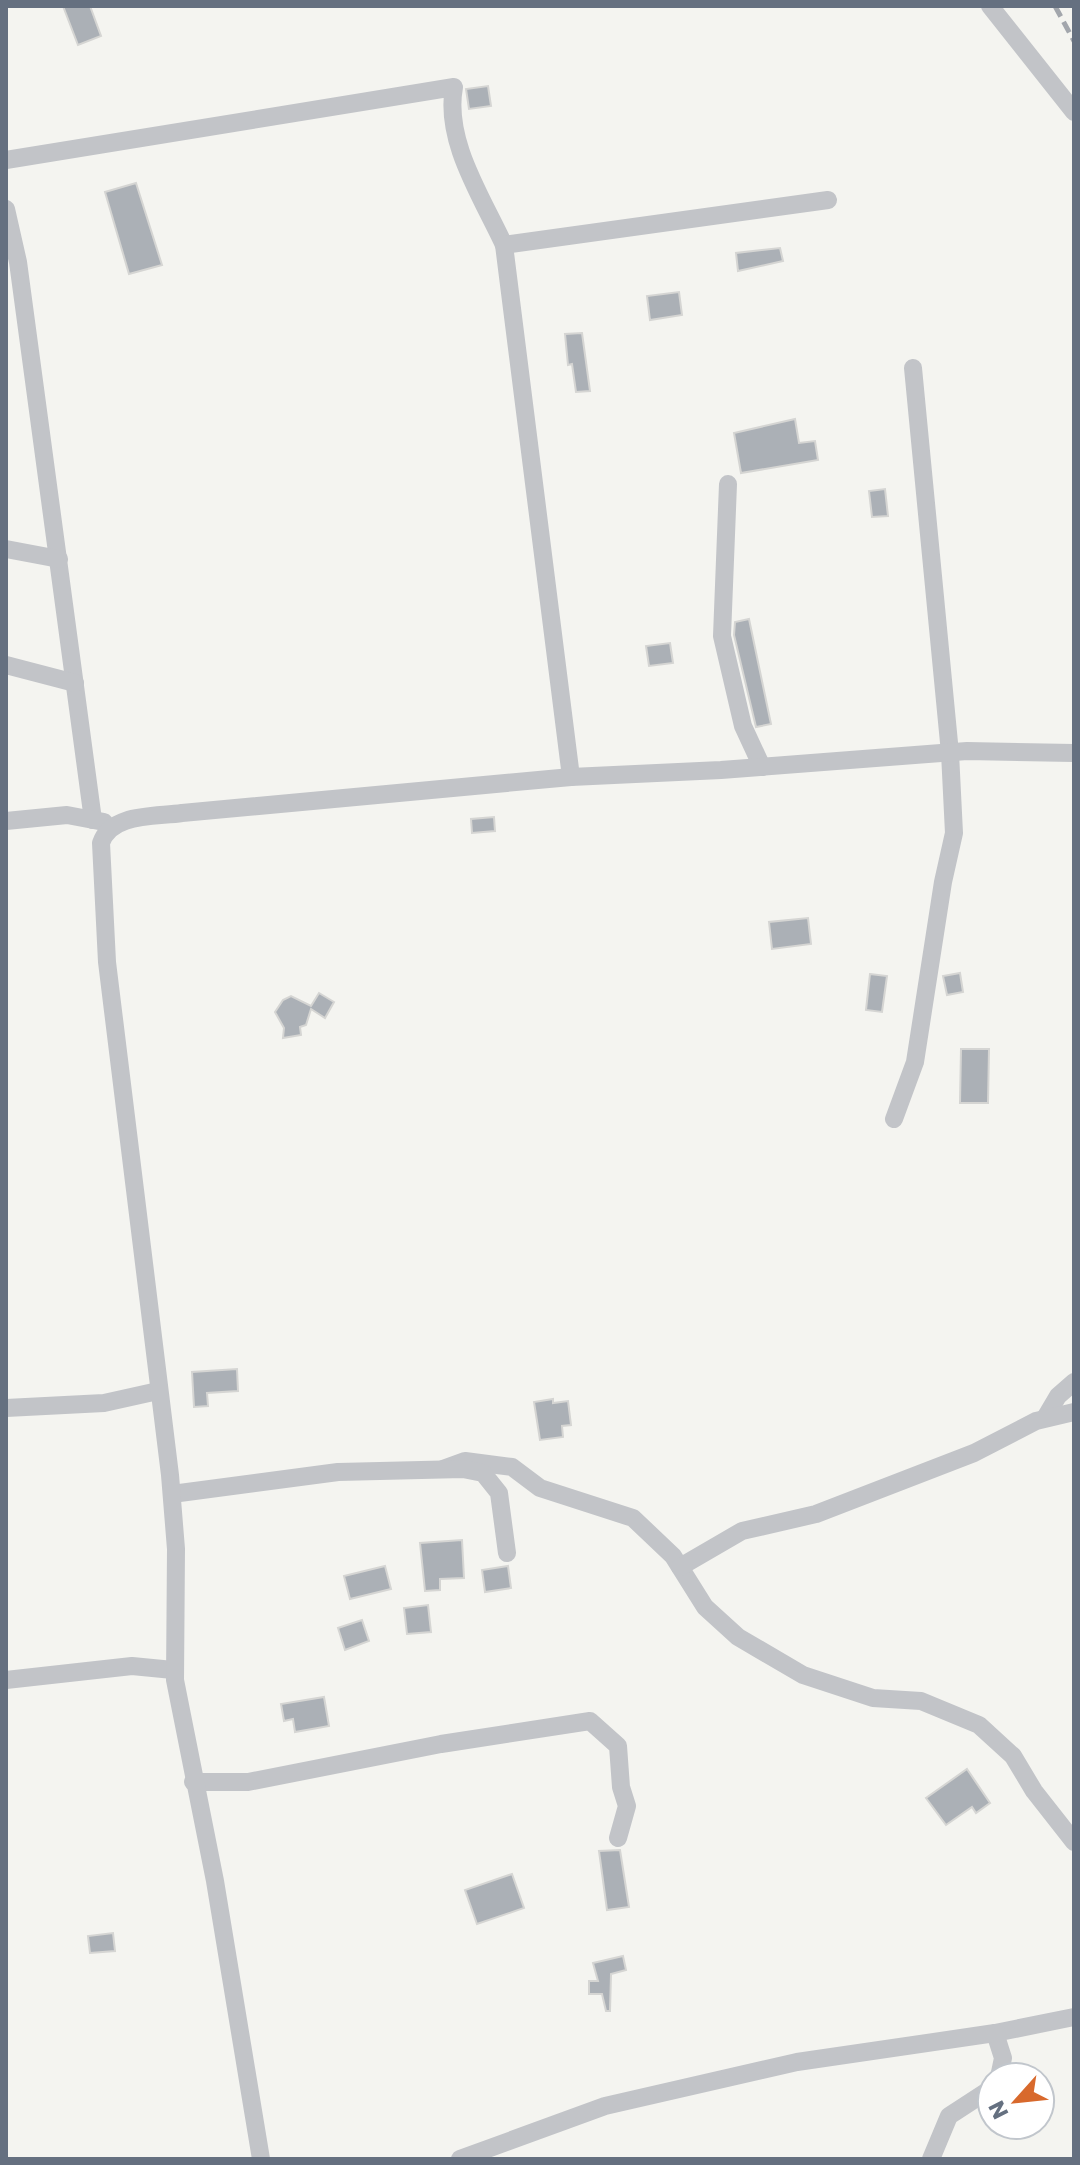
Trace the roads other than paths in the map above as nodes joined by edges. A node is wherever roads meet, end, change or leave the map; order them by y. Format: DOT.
graph roads {
  1 [pos="990,6"];
  2 [pos="1074,112"];
  3 [pos="6,160"];
  4 [pos="828,200"];
  5 [pos="6,209"];
  6 [pos="504,245"];
  7 [pos="913,368"];
  8 [pos="728,484"];
  9 [pos="6,549"];
  10 [pos="59,559"];
  11 [pos="6,665"];
  12 [pos="75,683"];
  13 [pos="950,753"];
  14 [pos="1074,753"];
  15 [pos="762,767"];
  16 [pos="571,777"];
  17 [pos="93,820"];
  18 [pos="6,821"];
  19 [pos="115,824"];
  20 [pos="894,1119"];
  21 [pos="1074,1382"];
  22 [pos="158,1391"];
  23 [pos="6,1408"];
  24 [pos="1074,1412"];
  25 [pos="1045,1418"];
  26 [pos="443,1469"];
  27 [pos="172,1494"];
  28 [pos="507,1553"];
  29 [pos="680,1567"];
  30 [pos="173,1670"];
  31 [pos="6,1680"];
  32 [pos="193,1782"];
  33 [pos="618,1838"];
  34 [pos="1074,1842"];
  35 [pos="1074,2017"];
  36 [pos="995,2033"];
  37 [pos="1002,2061"];
  38 [pos="976,2098"];
  39 [pos="261,2159"];
  40 [pos="460,2159"];
  41 [pos="931,2159"];
  1 -- 2 [label="street"];
  3 -- 6 [label="street"];
  4 -- 6 [label="street"];
  5 -- 10 [label="street"];
  6 -- 16 [label="street"];
  7 -- 13 [label="street"];
  8 -- 15 [label="street"];
  9 -- 10 [label="street"];
  10 -- 12 [label="street"];
  11 -- 12 [label="street"];
  12 -- 17 [label="street"];
  13 -- 14 [label="street"];
  13 -- 15 [label="street"];
  13 -- 20 [label="street"];
  15 -- 16 [label="street"];
  16 -- 19 [label="street"];
  17 -- 18 [label="street"];
  17 -- 19 [label="street"];
  19 -- 22 [label="street"];
  21 -- 25 [label="street"];
  22 -- 23 [label="street"];
  22 -- 27 [label="street"];
  24 -- 25 [label="street"];
  25 -- 29 [label="street"];
  26 -- 27 [label="street"];
  26 -- 28 [label="street"];
  26 -- 29 [label="street"];
  27 -- 30 [label="street"];
  29 -- 34 [label="street"];
  30 -- 31 [label="street"];
  30 -- 32 [label="street"];
  32 -- 33 [label="street"];
  32 -- 39 [label="street"];
  35 -- 36 [label="street"];
  36 -- 37 [label="street"];
  36 -- 40 [label="street"];
  38 -- 41 [label="street"];
}
